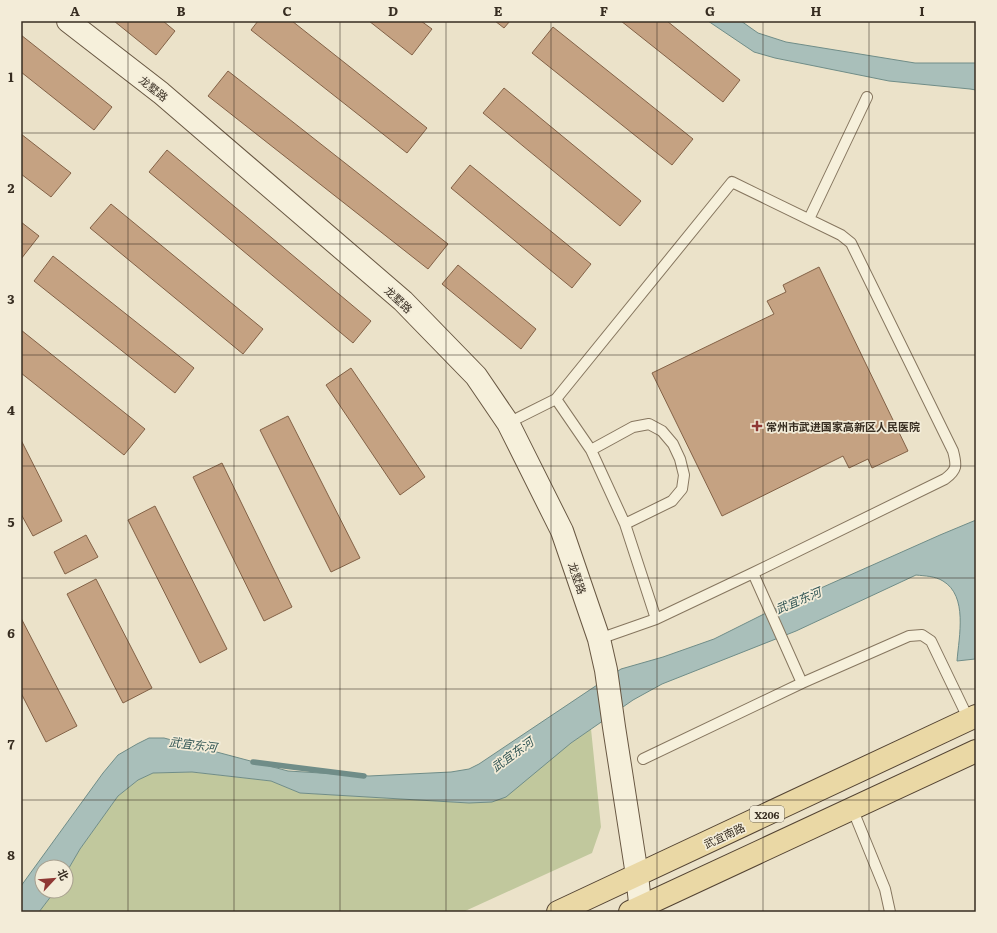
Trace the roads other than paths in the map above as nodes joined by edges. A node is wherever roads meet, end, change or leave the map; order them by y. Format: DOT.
graph roads {
  1 [pos="68,21"];
  2 [pos="867,97"];
  3 [pos="809,219"];
  4 [pos="556,398"];
  5 [pos="508,423"];
  6 [pos="591,450"];
  7 [pos="625,524"];
  8 [pos="753,573"];
  9 [pos="656,619"];
  10 [pos="599,639"];
  11 [pos="802,683"];
  12 [pos="972,718"];
  13 [pos="976,751"];
  14 [pos="644,759"];
  15 [pos="852,808"];
  16 [pos="637,875"];
  17 [pos="637,910"];
  18 [pos="558,912"];
  19 [pos="890,912"];
  1 -- 5 [label="street, 龙墅路"];
  2 -- 3 [label="lane"];
  3 -- 4 [label="lane"];
  3 -- 8 [label="lane"];
  4 -- 5 [label="lane"];
  4 -- 6 [label="lane"];
  5 -- 10 [label="street, 龙墅路"];
  6 -- 7 [label="lane"];
  6 -- 7 [label="lane"];
  7 -- 9 [label="lane"];
  8 -- 9 [label="lane"];
  8 -- 11 [label="lane"];
  9 -- 10 [label="lane"];
  10 -- 16 [label="street, 龙墅路"];
  11 -- 12 [label="lane"];
  11 -- 14 [label="lane"];
  12 -- 16 [label="main road, 武宜南路 / X206"];
  13 -- 15 [label="main road, X206"];
  15 -- 17 [label="main road, X206"];
  15 -- 19 [label="lane"];
  16 -- 17 [label="street"];
  16 -- 18 [label="main road, 武宜南路 / X206"];
}
